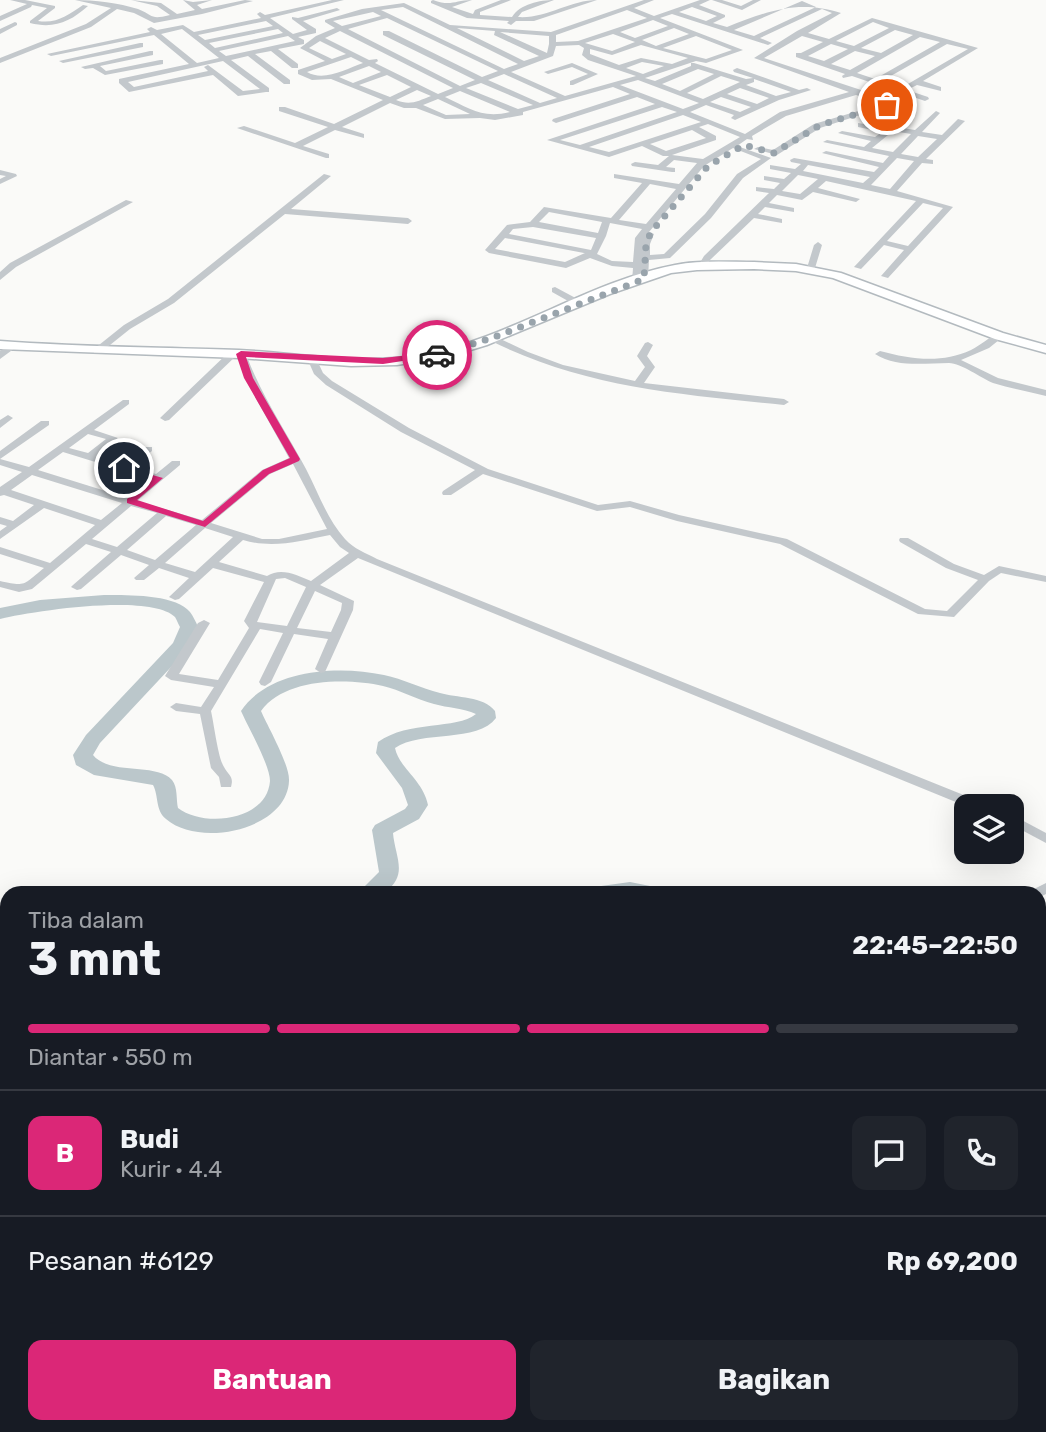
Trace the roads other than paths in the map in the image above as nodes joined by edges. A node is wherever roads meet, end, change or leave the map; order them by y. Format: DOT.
graph roads {
  1 [pos="13,0"];
  2 [pos="78,0"];
  3 [pos="134,0"];
  4 [pos="209,0"];
  5 [pos="248,0"];
  6 [pos="341,0"];
  7 [pos="469,0"];
  8 [pos="508,0"];
  9 [pos="551,0"];
  10 [pos="557,0"];
  11 [pos="594,0"];
  12 [pos="651,0"];
  13 [pos="707,0"];
  14 [pos="715,0"];
  15 [pos="758,0"];
  16 [pos="799,0"];
  17 [pos="805,0"];
  18 [pos="89,2"];
  19 [pos="188,2"];
  20 [pos="433,2"];
  21 [pos="382,3"];
  22 [pos="692,5"];
  23 [pos="575,6"];
  24 [pos="824,6"];
  25 [pos="446,7"];
  26 [pos="627,8"];
  27 [pos="114,9"];
  28 [pos="373,9"];
  29 [pos="202,12"];
  30 [pos="286,12"];
  31 [pos="672,12"];
  32 [pos="72,15"];
  33 [pos="388,16"];
  34 [pos="1,17"];
  35 [pos="177,17"];
  36 [pos="264,17"];
  37 [pos="476,17"];
  38 [pos="88,18"];
  39 [pos="513,19"];
  40 [pos="654,19"];
  41 [pos="297,20"];
  42 [pos="13,23"];
  43 [pos="706,23"];
  44 [pos="58,24"];
  45 [pos="406,25"];
  46 [pos="445,25"];
  47 [pos="674,26"];
  48 [pos="278,27"];
  49 [pos="473,27"];
  50 [pos="895,27"];
  51 [pos="340,28"];
  52 [pos="76,29"];
  53 [pos="487,29"];
  54 [pos="506,30"];
  55 [pos="727,30"];
  56 [pos="0,32"];
  57 [pos="155,32"];
  58 [pos="383,32"];
  59 [pos="614,32"];
  60 [pos="460,33"];
  61 [pos="800,33"];
  62 [pos="194,34"];
  63 [pos="552,34"];
  64 [pos="695,34"];
  65 [pos="291,35"];
  66 [pos="363,36"];
  67 [pos="919,36"];
  68 [pos="131,37"];
  69 [pos="319,38"];
  70 [pos="753,39"];
  71 [pos="435,40"];
  72 [pos="205,42"];
  73 [pos="637,42"];
  74 [pos="717,42"];
  75 [pos="830,42"];
  76 [pos="945,42"];
  77 [pos="579,43"];
  78 [pos="553,44"];
  79 [pos="768,44"];
  80 [pos="140,45"];
  81 [pos="414,47"];
  82 [pos="705,47"];
  83 [pos="272,48"];
  84 [pos="587,48"];
  85 [pos="656,48"];
  86 [pos="855,49"];
  87 [pos="215,50"];
  88 [pos="618,52"];
  89 [pos="150,53"];
  90 [pos="249,53"];
  91 [pos="51,54"];
  92 [pos="353,54"];
  93 [pos="393,55"];
  94 [pos="545,56"];
  95 [pos="688,56"];
  96 [pos="881,56"];
  97 [pos="226,58"];
  98 [pos="760,59"];
  99 [pos="641,60"];
  100 [pos="0,61"];
  101 [pos="63,61"];
  102 [pos="330,61"];
  103 [pos="160,62"];
  104 [pos="369,63"];
  105 [pos="199,64"];
  106 [pos="525,64"];
  107 [pos="825,64"];
  108 [pos="94,65"];
  109 [pos="699,66"];
  110 [pos="85,67"];
  111 [pos="667,67"];
  112 [pos="619,68"];
  113 [pos="170,70"];
  114 [pos="737,70"];
  115 [pos="272,71"];
  116 [pos="506,71"];
  117 [pos="214,72"];
  118 [pos="388,72"];
  119 [pos="548,72"];
  120 [pos="851,73"];
  121 [pos="724,74"];
  122 [pos="332,77"];
  123 [pos="641,77"];
  124 [pos="758,77"];
  125 [pos="404,80"];
  126 [pos="481,80"];
  127 [pos="287,82"];
  128 [pos="875,82"];
  129 [pos="917,82"];
  130 [pos="573,83"];
  131 [pos="743,83"];
  132 [pos="395,84"];
  133 [pos="655,84"];
  134 [pos="830,84"];
  135 [pos="353,85"];
  136 [pos="613,85"];
  137 [pos="417,87"];
  138 [pos="386,88"];
  139 [pos="459,88"];
  140 [pos="938,89"];
  141 [pos="590,90"];
  142 [pos="803,91"];
  143 [pos="901,91"];
  144 [pos="375,93"];
  145 [pos="681,93"];
  146 [pos="720,94"];
  147 [pos="859,94"];
  148 [pos="635,95"];
  149 [pos="439,96"];
  150 [pos="776,98"];
  151 [pos="391,99"];
  152 [pos="565,99"];
  153 [pos="925,99"];
  154 [pos="704,102"];
  155 [pos="416,105"];
  156 [pos="660,105"];
  157 [pos="541,106"];
  158 [pos="755,106"];
  159 [pos="282,109"];
  160 [pos="907,112"];
  161 [pos="520,113"];
  162 [pos="681,113"];
  163 [pos="936,113"];
  164 [pos="740,115"];
  165 [pos="481,116"];
  166 [pos="672,117"];
  167 [pos="556,121"];
  168 [pos="961,121"];
  169 [pos="707,122"];
  170 [pos="861,125"];
  171 [pos="335,127"];
  172 [pos="693,127"];
  173 [pos="719,127"];
  174 [pos="241,128"];
  175 [pos="890,129"];
  176 [pos="917,132"];
  177 [pos="842,133"];
  178 [pos="361,136"];
  179 [pos="944,138"];
  180 [pos="877,140"];
  181 [pos="744,142"];
  182 [pos="827,142"];
  183 [pos="643,144"];
  184 [pos="296,146"];
  185 [pos="579,148"];
  186 [pos="866,149"];
  187 [pos="826,153"];
  188 [pos="892,155"];
  189 [pos="326,156"];
  190 [pos="794,160"];
  191 [pos="920,160"];
  192 [pos="704,162"];
  193 [pos="807,162"];
  194 [pos="930,162"];
  195 [pos="635,164"];
  196 [pos="883,165"];
  197 [pos="773,167"];
  198 [pos="660,168"];
  199 [pos="672,170"];
  200 [pos="0,172"];
  201 [pos="796,172"];
  202 [pos="874,175"];
  203 [pos="327,176"];
  204 [pos="617,176"];
  205 [pos="767,178"];
  206 [pos="824,178"];
  207 [pos="648,181"];
  208 [pos="0,182"];
  209 [pos="786,182"];
  210 [pos="680,187"];
  211 [pos="864,187"];
  212 [pos="812,189"];
  213 [pos="759,190"];
  214 [pos="892,192"];
  215 [pos="775,193"];
  216 [pos="856,199"];
  217 [pos="920,200"];
  218 [pos="130,202"];
  219 [pos="763,204"];
  220 [pos="284,211"];
  221 [pos="791,211"];
  222 [pos="752,215"];
  223 [pos="408,220"];
  224 [pos="610,221"];
  225 [pos="779,221"];
  226 [pos="533,224"];
  227 [pos="646,227"];
  228 [pos="503,235"];
  229 [pos="602,236"];
  230 [pos="882,242"];
  231 [pos="818,244"];
  232 [pos="910,249"];
  233 [pos="590,254"];
  234 [pos="704,262"];
  235 [pos="812,263"];
  236 [pos="858,267"];
  237 [pos="641,270"];
  238 [pos="885,276"];
  239 [pos="0,277"];
  240 [pos="555,290"];
  241 [pos="575,301"];
  242 [pos="999,336"];
  243 [pos="492,338"];
  244 [pos="6,345"];
  245 [pos="648,345"];
  246 [pos="102,346"];
  247 [pos="1046,349"];
  248 [pos="237,354"];
  249 [pos="880,354"];
  250 [pos="0,356"];
  251 [pos="313,358"];
  252 [pos="954,360"];
  253 [pos="639,383"];
  254 [pos="1046,393"];
  255 [pos="126,402"];
  256 [pos="784,402"];
  257 [pos="165,418"];
  258 [pos="46,422"];
  259 [pos="85,430"];
  260 [pos="60,448"];
  261 [pos="148,449"];
  262 [pos="90,457"];
  263 [pos="0,459"];
  264 [pos="295,459"];
  265 [pos="176,463"];
  266 [pos="124,468"];
  267 [pos="30,470"];
  268 [pos="482,470"];
  269 [pos="158,478"];
  270 [pos="1,492"];
  271 [pos="447,493"];
  272 [pos="130,501"];
  273 [pos="42,504"];
  274 [pos="165,512"];
  275 [pos="0,520"];
  276 [pos="103,524"];
  277 [pos="205,524"];
  278 [pos="15,525"];
  279 [pos="333,531"];
  280 [pos="0,536"];
  281 [pos="241,536"];
  282 [pos="84,540"];
  283 [pos="904,540"];
  284 [pos="0,550"];
  285 [pos="119,551"];
  286 [pos="357,553"];
  287 [pos="158,564"];
  288 [pos="212,564"];
  289 [pos="51,567"];
  290 [pos="198,577"];
  291 [pos="140,578"];
  292 [pos="985,579"];
  293 [pos="1046,579"];
  294 [pos="270,580"];
  295 [pos="0,584"];
  296 [pos="312,586"];
  297 [pos="77,587"];
  298 [pos="175,597"];
  299 [pos="204,623"];
  300 [pos="256,626"];
  301 [pos="288,630"];
  302 [pos="334,636"];
  303 [pos="321,669"];
  304 [pos="265,682"];
  305 [pos="221,684"];
  306 [pos="176,707"];
  307 [pos="205,711"];
  308 [pos="226,784"];
  309 [pos="954,796"];
  310 [pos="1024,826"];
  311 [pos="1046,839"];
  1 -- 44 [label="street"];
  2 -- 18 [label="street"];
  3 -- 35 [label="street"];
  4 -- 19 [label="street"];
  5 -- 29 [label="street"];
  6 -- 30 [label="street"];
  7 -- 25 [label="street"];
  8 -- 37 [label="street"];
  9 -- 39 [label="street"];
  10 -- 23 [label="street"];
  11 -- 23 [label="street"];
  12 -- 26 [label="street"];
  13 -- 22 [label="street"];
  14 -- 15 [label="street"];
  16 -- 55 [label="street"];
  17 -- 24 [label="street"];
  18 -- 27 [label="street"];
  18 -- 32 [label="street"];
  18 -- 35 [label="street"];
  19 -- 29 [label="street"];
  20 -- 25 [label="street"];
  21 -- 41 [label="street"];
  22 -- 31 [label="street"];
  22 -- 43 [label="street"];
  23 -- 39 [label="street"];
  24 -- 61 [label="street"];
  24 -- 70 [label="street"];
  25 -- 37 [label="street"];
  26 -- 40 [label="street"];
  26 -- 63 [label="street"];
  27 -- 52 [label="street"];
  27 -- 57 [label="street"];
  28 -- 33 [label="street"];
  28 -- 46 [label="street"];
  28 -- 51 [label="street"];
  29 -- 35 [label="street"];
  30 -- 36 [label="street"];
  30 -- 41 [label="street"];
  31 -- 40 [label="street"];
  31 -- 43 [label="street"];
  32 -- 38 [label="street"];
  32 -- 44 [label="street"];
  33 -- 45 [label="street"];
  33 -- 51 [label="street"];
  34 -- 42 [label="street"];
  36 -- 48 [label="street"];
  36 -- 62 [label="street"];
  37 -- 39 [label="street"];
  39 -- 54 [label="street"];
  40 -- 47 [label="street"];
  40 -- 59 [label="street"];
  41 -- 65 [label="street"];
  42 -- 56 [label="street"];
  43 -- 55 [label="street"];
  44 -- 52 [label="street"];
  45 -- 58 [label="street"];
  45 -- 71 [label="street"];
  46 -- 49 [label="street"];
  46 -- 60 [label="street"];
  47 -- 64 [label="street"];
  47 -- 73 [label="street"];
  48 -- 65 [label="street"];
  48 -- 72 [label="street"];
  49 -- 53 [label="street"];
  49 -- 60 [label="street"];
  50 -- 67 [label="street"];
  50 -- 75 [label="street"];
  50 -- 86 [label="street"];
  51 -- 66 [label="street"];
  51 -- 69 [label="street"];
  52 -- 100 [label="street"];
  53 -- 54 [label="street"];
  53 -- 94 [label="street"];
  54 -- 63 [label="street"];
  55 -- 70 [label="street"];
  57 -- 62 [label="street"];
  57 -- 68 [label="street"];
  57 -- 105 [label="street"];
  58 -- 66 [label="street"];
  58 -- 81 [label="street"];
  59 -- 73 [label="street"];
  59 -- 77 [label="street"];
  60 -- 71 [label="street"];
  60 -- 106 [label="street"];
  61 -- 75 [label="street"];
  61 -- 98 [label="street"];
  62 -- 72 [label="street"];
  63 -- 78 [label="street"];
  64 -- 74 [label="street"];
  64 -- 85 [label="street"];
  65 -- 83 [label="street"];
  65 -- 87 [label="street"];
  66 -- 93 [label="street"];
  67 -- 76 [label="street"];
  67 -- 96 [label="street"];
  68 -- 80 [label="street"];
  68 -- 91 [label="street"];
  69 -- 92 [label="street"];
  69 -- 102 [label="street"];
  70 -- 79 [label="street"];
  71 -- 81 [label="street"];
  71 -- 116 [label="street"];
  72 -- 87 [label="street"];
  73 -- 85 [label="street"];
  73 -- 88 [label="street"];
  74 -- 82 [label="street"];
  74 -- 95 [label="street"];
  75 -- 86 [label="street"];
  75 -- 107 [label="street"];
  76 -- 128 [label="street"];
  76 -- 129 [label="street"];
  77 -- 78 [label="street"];
  77 -- 84 [label="street"];
  78 -- 94 [label="street"];
  80 -- 89 [label="street"];
  80 -- 101 [label="street"];
  81 -- 93 [label="street"];
  81 -- 126 [label="street"];
  83 -- 90 [label="street"];
  83 -- 115 [label="street"];
  84 -- 88 [label="street"];
  84 -- 112 [label="street"];
  85 -- 95 [label="street"];
  86 -- 96 [label="street"];
  86 -- 107 [label="street"];
  87 -- 97 [label="street"];
  88 -- 99 [label="street"];
  89 -- 103 [label="street"];
  89 -- 108 [label="street"];
  90 -- 97 [label="street"];
  90 -- 115 [label="street"];
  92 -- 102 [label="street"];
  92 -- 104 [label="street"];
  93 -- 104 [label="street"];
  93 -- 139 [label="street"];
  94 -- 106 [label="street"];
  95 -- 109 [label="street"];
  95 -- 111 [label="street"];
  96 -- 120 [label="street"];
  97 -- 105 [label="street"];
  97 -- 117 [label="street"];
  98 -- 114 [label="street"];
  98 -- 134 [label="street"];
  99 -- 111 [label="street"];
  99 -- 112 [label="street"];
  102 -- 122 [label="street"];
  103 -- 108 [label="street"];
  103 -- 113 [label="street"];
  104 -- 118 [label="street"];
  104 -- 122 [label="street"];
  105 -- 113 [label="street"];
  105 -- 117 [label="street"];
  106 -- 116 [label="street"];
  106 -- 119 [label="street"];
  107 -- 120 [label="street"];
  108 -- 110 [label="street"];
  109 -- 121 [label="street"];
  109 -- 133 [label="street"];
  111 -- 123 [label="street"];
  112 -- 123 [label="street"];
  113 -- 117 [label="street"];
  114 -- 121 [label="street"];
  114 -- 124 [label="street"];
  115 -- 127 [label="street"];
  116 -- 126 [label="street"];
  116 -- 152 [label="street"];
  118 -- 125 [label="street"];
  118 -- 135 [label="street"];
  119 -- 130 [label="street"];
  119 -- 130 [label="street"];
  120 -- 128 [label="street"];
  120 -- 134 [label="street"];
  121 -- 131 [label="street"];
  121 -- 145 [label="street"];
  122 -- 135 [label="street"];
  123 -- 133 [label="street"];
  123 -- 136 [label="street"];
  124 -- 131 [label="street"];
  124 -- 142 [label="street"];
  125 -- 132 [label="street"];
  125 -- 137 [label="street"];
  126 -- 139 [label="street"];
  126 -- 157 [label="street"];
  128 -- 143 [label="street"];
  129 -- 140 [label="street"];
  129 -- 143 [label="street"];
  130 -- 141 [label="street"];
  131 -- 146 [label="street"];
  131 -- 150 [label="street"];
  133 -- 145 [label="street"];
  134 -- 147 [label="street"];
  135 -- 144 [label="street"];
  136 -- 141 [label="street"];
  136 -- 148 [label="street"];
  137 -- 149 [label="street"];
  137 -- 151 [label="street"];
  138 -- 144 [label="street"];
  139 -- 149 [label="street"];
  139 -- 161 [label="street"];
  141 -- 152 [label="street"];
  142 -- 150 [label="street"];
  143 -- 153 [label="street"];
  144 -- 151 [label="street"];
  145 -- 154 [label="street"];
  146 -- 154 [label="street"];
  146 -- 158 [label="street"];
  147 -- 181 [label="street"];
  147 -- 181 [label="street"];
  148 -- 156 [label="street"];
  148 -- 167 [label="street"];
  149 -- 155 [label="street"];
  149 -- 165 [label="street"];
  150 -- 158 [label="street"];
  151 -- 155 [label="street"];
  151 -- 171 [label="street"];
  152 -- 157 [label="street"];
  154 -- 162 [label="street"];
  154 -- 164 [label="street"];
  155 -- 165 [label="street"];
  156 -- 162 [label="street"];
  156 -- 185 [label="street"];
  157 -- 161 [label="street"];
  158 -- 164 [label="street"];
  159 -- 171 [label="street"];
  160 -- 175 [label="street"];
  161 -- 165 [label="street"];
  162 -- 166 [label="street"];
  162 -- 169 [label="street"];
  163 -- 176 [label="street"];
  164 -- 173 [label="street"];
  166 -- 172 [label="street"];
  166 -- 185 [label="street"];
  168 -- 179 [label="street"];
  169 -- 172 [label="street"];
  169 -- 173 [label="street"];
  170 -- 175 [label="street"];
  171 -- 178 [label="street"];
  171 -- 184 [label="street"];
  172 -- 183 [label="street"];
  172 -- 183 [label="street"];
  173 -- 181 [label="street"];
  174 -- 184 [label="street"];
  175 -- 176 [label="street"];
  175 -- 180 [label="street"];
  176 -- 179 [label="street"];
  176 -- 188 [label="street"];
  177 -- 180 [label="street"];
  179 -- 191 [label="street"];
  180 -- 186 [label="street"];
  181 -- 192 [label="street"];
  181 -- 237 [label="street"];
  181 -- 237 [label="street"];
  182 -- 186 [label="street"];
  183 -- 185 [label="street"];
  184 -- 189 [label="street"];
  186 -- 188 [label="street"];
  187 -- 196 [label="street"];
  188 -- 191 [label="street"];
  188 -- 196 [label="street"];
  190 -- 193 [label="street"];
  191 -- 194 [label="street"];
  191 -- 214 [label="street"];
  192 -- 198 [label="street"];
  192 -- 210 [label="street"];
  193 -- 201 [label="street"];
  193 -- 202 [label="street"];
  195 -- 198 [label="street"];
  196 -- 202 [label="street"];
  197 -- 201 [label="street"];
  198 -- 199 [label="street"];
  200 -- 208 [label="street"];
  201 -- 206 [label="street"];
  201 -- 209 [label="street"];
  202 -- 211 [label="street"];
  203 -- 220 [label="street"];
  204 -- 207 [label="street"];
  205 -- 209 [label="street"];
  206 -- 211 [label="street"];
  206 -- 212 [label="street"];
  207 -- 210 [label="street"];
  207 -- 224 [label="street"];
  209 -- 215 [label="street"];
  210 -- 227 [label="street"];
  211 -- 214 [label="street"];
  212 -- 215 [label="street"];
  212 -- 216 [label="street"];
  213 -- 215 [label="street"];
  214 -- 217 [label="street"];
  215 -- 219 [label="street"];
  217 -- 230 [label="street"];
  217 -- 232 [label="street"];
  218 -- 239 [label="street"];
  219 -- 221 [label="street"];
  219 -- 222 [label="street"];
  220 -- 223 [label="street"];
  220 -- 246 [label="street"];
  222 -- 225 [label="street"];
  222 -- 234 [label="street"];
  224 -- 226 [label="street"];
  224 -- 227 [label="street"];
  224 -- 229 [label="street"];
  226 -- 228 [label="street"];
  226 -- 229 [label="street"];
  227 -- 237 [label="street"];
  228 -- 233 [label="street"];
  228 -- 233 [label="street"];
  229 -- 233 [label="street"];
  230 -- 232 [label="street"];
  230 -- 236 [label="street"];
  231 -- 235 [label="street"];
  232 -- 238 [label="street"];
  233 -- 237 [label="street"];
  234 -- 235 [label="street"];
  234 -- 237 [label="street"];
  235 -- 242 [label="street"];
  237 -- 241 [label="street"];
  240 -- 241 [label="street"];
  241 -- 243 [label="street"];
  242 -- 247 [label="street"];
  242 -- 252 [label="street"];
  243 -- 251 [label="street"];
  243 -- 253 [label="street"];
  244 -- 246 [label="street"];
  244 -- 250 [label="street"];
  245 -- 253 [label="street"];
  246 -- 248 [label="street"];
  248 -- 251 [label="street"];
  248 -- 257 [label="street"];
  248 -- 264 [label="street"];
  249 -- 252 [label="street"];
  251 -- 268 [label="street"];
  252 -- 254 [label="street"];
  253 -- 256 [label="street"];
  255 -- 259 [label="street"];
  258 -- 263 [label="street"];
  259 -- 260 [label="street"];
  259 -- 262 [label="street"];
  260 -- 262 [label="street"];
  260 -- 267 [label="street"];
  261 -- 266 [label="street"];
  262 -- 266 [label="street"];
  263 -- 267 [label="street"];
  264 -- 277 [label="street"];
  264 -- 279 [label="street"];
  265 -- 269 [label="street"];
  266 -- 269 [label="street"];
  267 -- 270 [label="street"];
  267 -- 272 [label="street"];
  268 -- 271 [label="street"];
  268 -- 292 [label="street"];
  269 -- 272 [label="street"];
  270 -- 273 [label="street"];
  272 -- 274 [label="street"];
  272 -- 276 [label="street"];
  273 -- 276 [label="street"];
  273 -- 278 [label="street"];
  274 -- 277 [label="street"];
  274 -- 285 [label="street"];
  275 -- 278 [label="street"];
  276 -- 282 [label="street"];
  277 -- 281 [label="street"];
  277 -- 287 [label="street"];
  278 -- 280 [label="street"];
  279 -- 281 [label="street"];
  279 -- 286 [label="street"];
  281 -- 288 [label="street"];
  282 -- 285 [label="street"];
  282 -- 289 [label="street"];
  283 -- 292 [label="street"];
  284 -- 289 [label="street"];
  285 -- 287 [label="street"];
  285 -- 297 [label="street"];
  286 -- 296 [label="street"];
  286 -- 309 [label="street"];
  287 -- 290 [label="street"];
  287 -- 291 [label="street"];
  288 -- 290 [label="street"];
  288 -- 294 [label="street"];
  289 -- 295 [label="street"];
  290 -- 298 [label="street"];
  292 -- 293 [label="street"];
  294 -- 296 [label="street"];
  294 -- 300 [label="street"];
  296 -- 301 [label="street"];
  296 -- 302 [label="street"];
  299 -- 305 [label="street"];
  300 -- 301 [label="street"];
  300 -- 305 [label="street"];
  301 -- 302 [label="street"];
  301 -- 304 [label="street"];
  302 -- 303 [label="street"];
  305 -- 307 [label="street"];
  306 -- 307 [label="street"];
  307 -- 308 [label="street"];
  310 -- 311 [label="street"];
}
